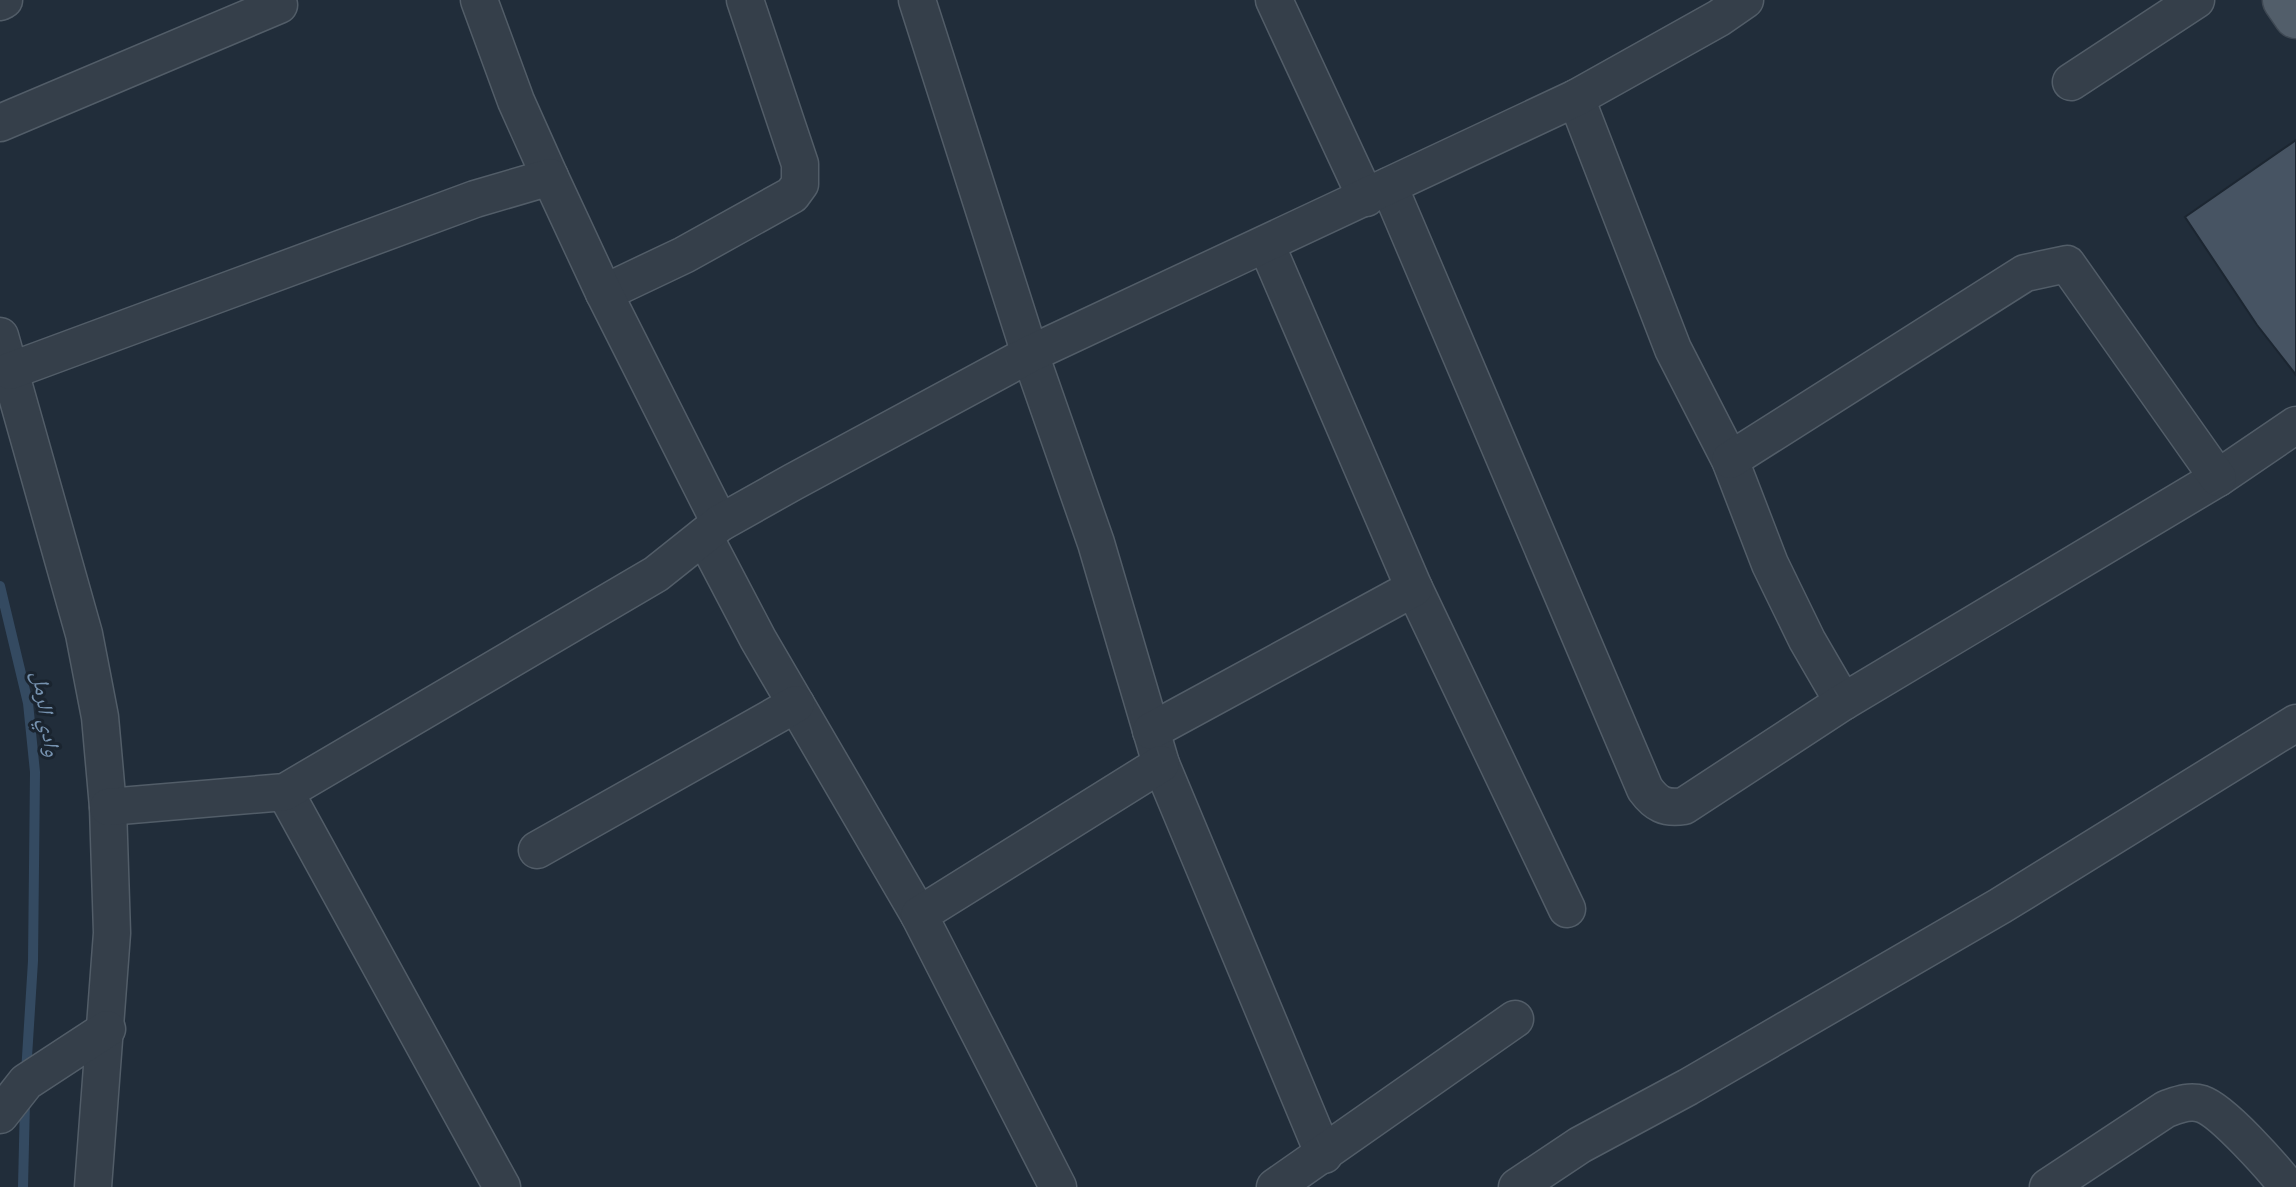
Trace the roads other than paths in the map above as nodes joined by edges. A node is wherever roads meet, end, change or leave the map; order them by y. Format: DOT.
graph roads {
  1 [pos="479,0"];
  2 [pos="745,0"];
  3 [pos="917,0"];
  4 [pos="1274,0"];
  5 [pos="1745,0"];
  6 [pos="2196,0"];
  7 [pos="2285,0"];
  8 [pos="279,5"];
  9 [pos="2296,16"];
  10 [pos="2071,82"];
  11 [pos="1576,98"];
  12 [pos="0,123"];
  13 [pos="550,177"];
  14 [pos="1378,192"];
  15 [pos="1266,244"];
  16 [pos="604,293"];
  17 [pos="0,336"];
  18 [pos="1030,354"];
  19 [pos="10,371"];
  20 [pos="2296,425"];
  21 [pos="1730,460"];
  22 [pos="2218,478"];
  23 [pos="712,530"];
  24 [pos="1414,588"];
  25 [pos="1843,702"];
  26 [pos="796,704"];
  27 [pos="2296,723"];
  28 [pos="1156,748"];
  29 [pos="285,792"];
  30 [pos="108,807"];
  31 [pos="537,850"];
  32 [pos="1567,909"];
  33 [pos="919,915"];
  34 [pos="1515,1019"];
  35 [pos="107,1029"];
  36 [pos="0,1115"];
  37 [pos="1324,1155"];
  38 [pos="2290,1181"];
  39 [pos="93,1187"];
  40 [pos="502,1187"];
  41 [pos="1058,1187"];
  42 [pos="1275,1187"];
  43 [pos="1517,1187"];
  44 [pos="2048,1187"];
  1 -- 13 [label="street"];
  2 -- 16 [label="street"];
  3 -- 18 [label="street"];
  4 -- 14 [label="street"];
  5 -- 11 [label="street"];
  6 -- 10 [label="street"];
  7 -- 9 [label="main road"];
  8 -- 12 [label="street"];
  11 -- 14 [label="street"];
  11 -- 21 [label="street"];
  13 -- 16 [label="street"];
  13 -- 19 [label="street"];
  14 -- 15 [label="street"];
  14 -- 25 [label="street"];
  15 -- 18 [label="street"];
  15 -- 24 [label="street"];
  16 -- 23 [label="street"];
  17 -- 19 [label="street"];
  18 -- 23 [label="street"];
  18 -- 28 [label="street"];
  19 -- 30 [label="street"];
  20 -- 22 [label="street"];
  21 -- 22 [label="street"];
  21 -- 25 [label="street"];
  22 -- 25 [label="street"];
  23 -- 26 [label="street"];
  23 -- 29 [label="street"];
  24 -- 28 [label="street"];
  24 -- 32 [label="street"];
  26 -- 31 [label="street"];
  26 -- 33 [label="street"];
  27 -- 43 [label="street"];
  28 -- 33 [label="street"];
  28 -- 37 [label="street"];
  29 -- 30 [label="street"];
  29 -- 40 [label="street"];
  30 -- 35 [label="street"];
  33 -- 41 [label="street"];
  34 -- 37 [label="street"];
  35 -- 36 [label="street"];
  35 -- 39 [label="street"];
  37 -- 42 [label="street"];
  38 -- 44 [label="street"];
}
